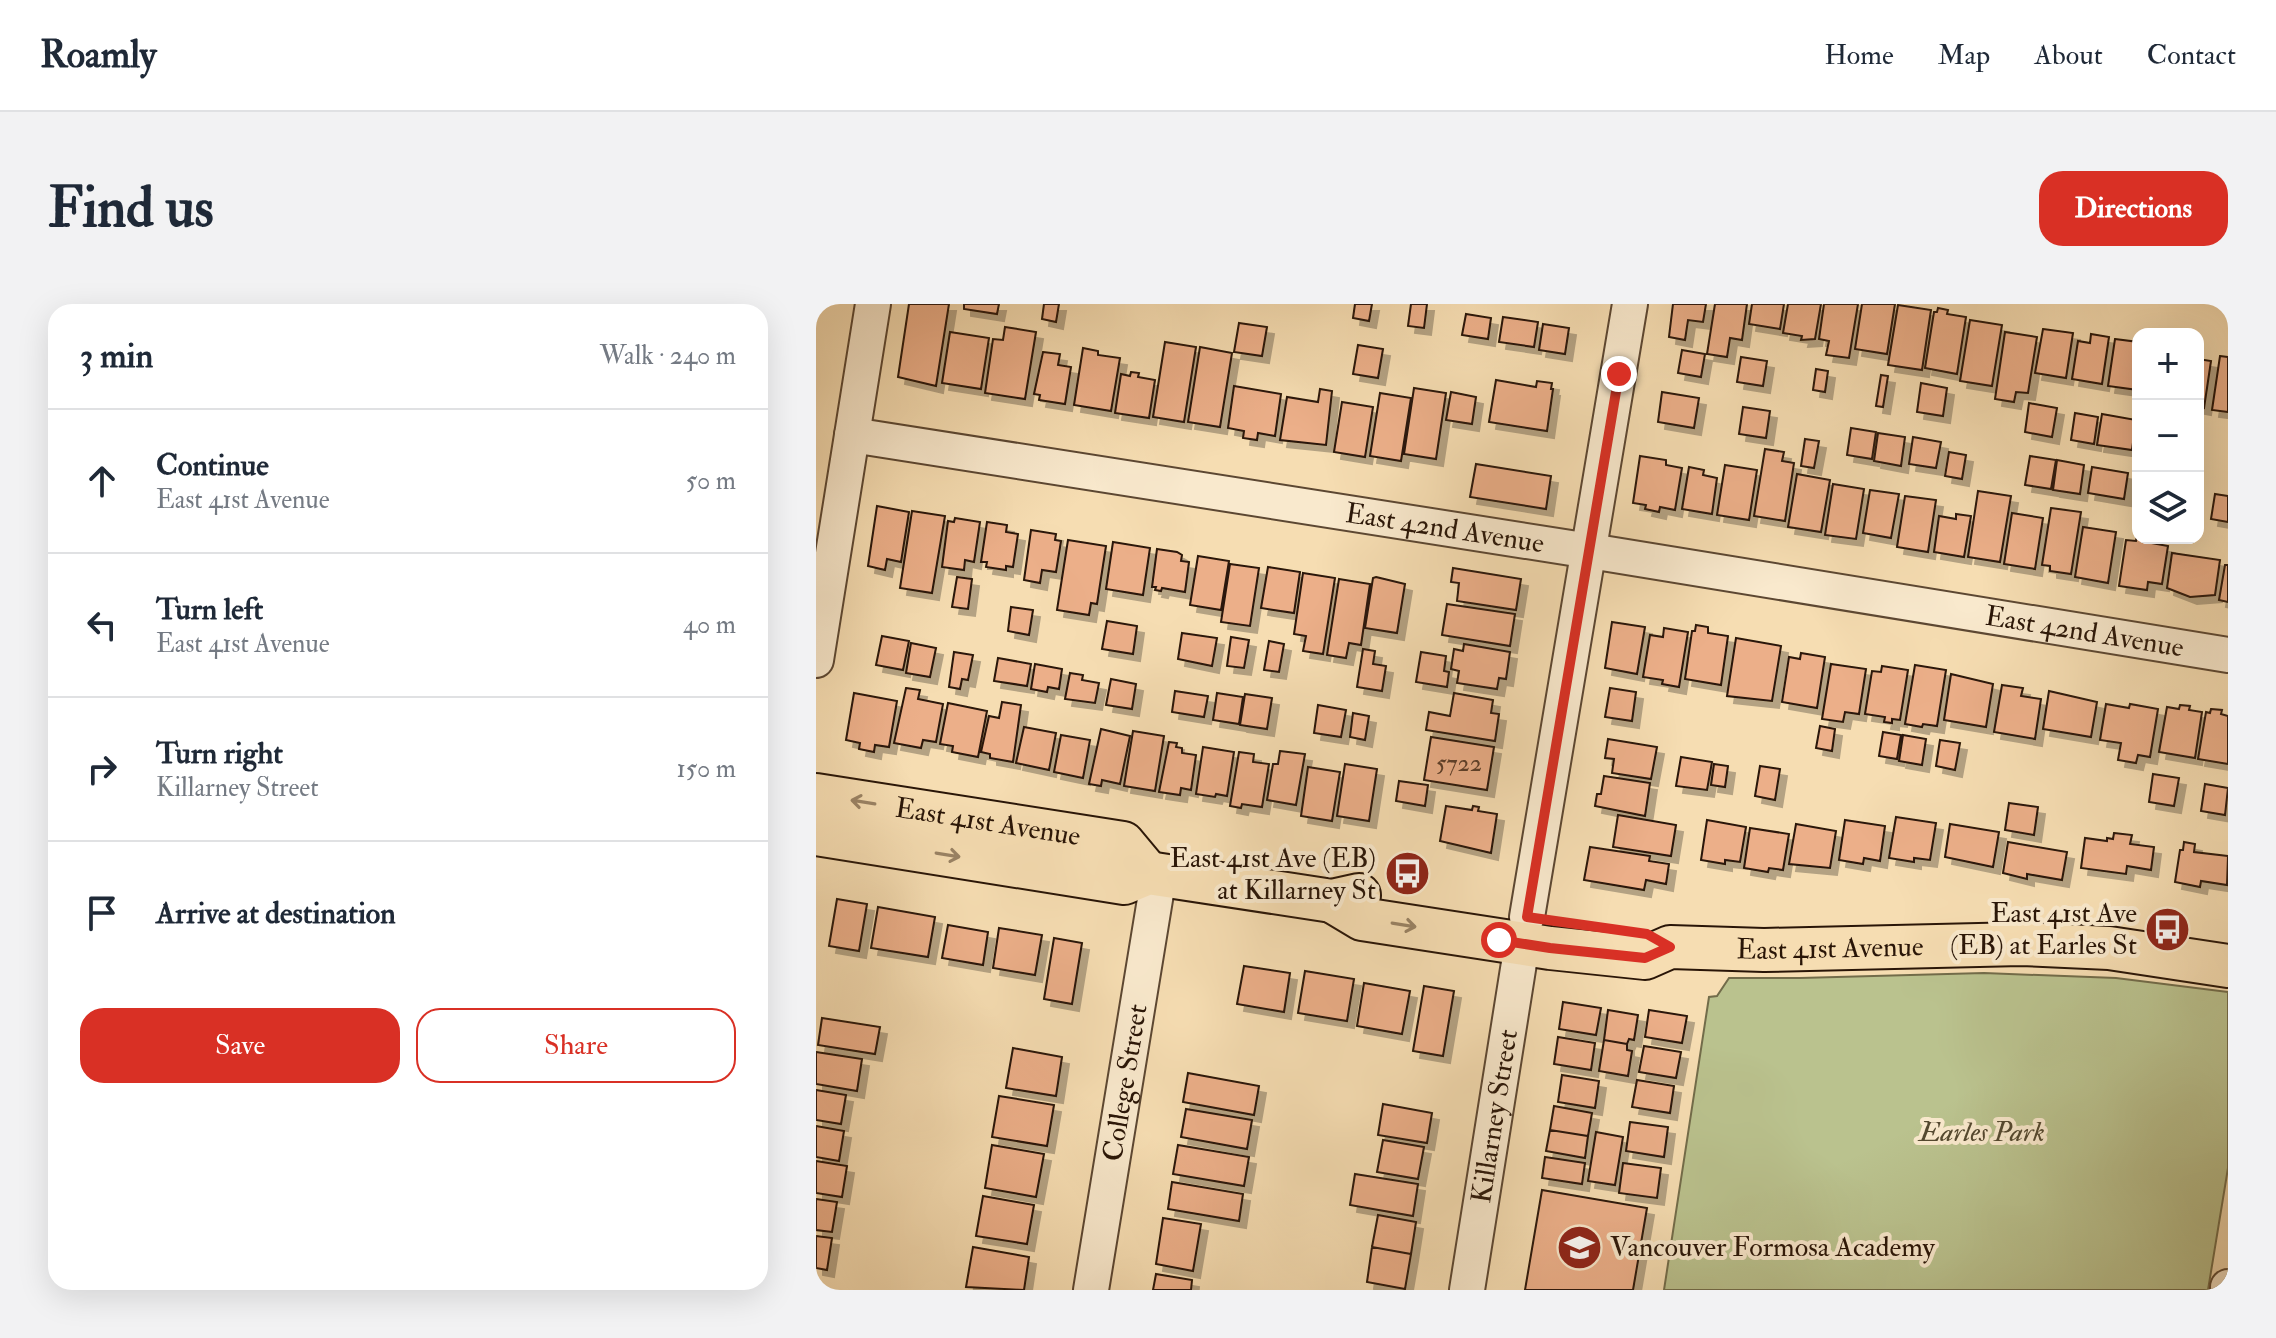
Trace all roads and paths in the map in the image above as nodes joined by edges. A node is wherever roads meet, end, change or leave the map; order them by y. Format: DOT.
graph roads {
  1 [pos="873,304"];
  2 [pos="1630,304"];
  3 [pos="852,435"];
  4 [pos="1590,551"];
  5 [pos="2228,655"];
  6 [pos="816,660"];
  7 [pos="816,795"];
  8 [pos="816,834"];
  9 [pos="1153,874"];
  10 [pos="1525,930"];
  11 [pos="2228,966"];
  12 [pos="1091,1290"];
  13 [pos="1467,1290"];
  1 -- 3 [label="street"];
  2 -- 4 [label="street, Killarney Street"];
  3 -- 4 [label="street, East 42nd Avenue"];
  3 -- 6 [label="street"];
  4 -- 5 [label="street, East 42nd Avenue"];
  4 -- 10 [label="street, Killarney Street"];
  9 -- 7 [label="main road, East 41st Avenue, one-way"];
  8 -- 9 [label="main road, East 41st Avenue, one-way"];
  9 -- 10 [label="main road, East 41st Avenue"];
  9 -- 12 [label="street, College Street"];
  10 -- 11 [label="main road, East 41st Avenue"];
  10 -- 13 [label="street, Killarney Street"];
}
